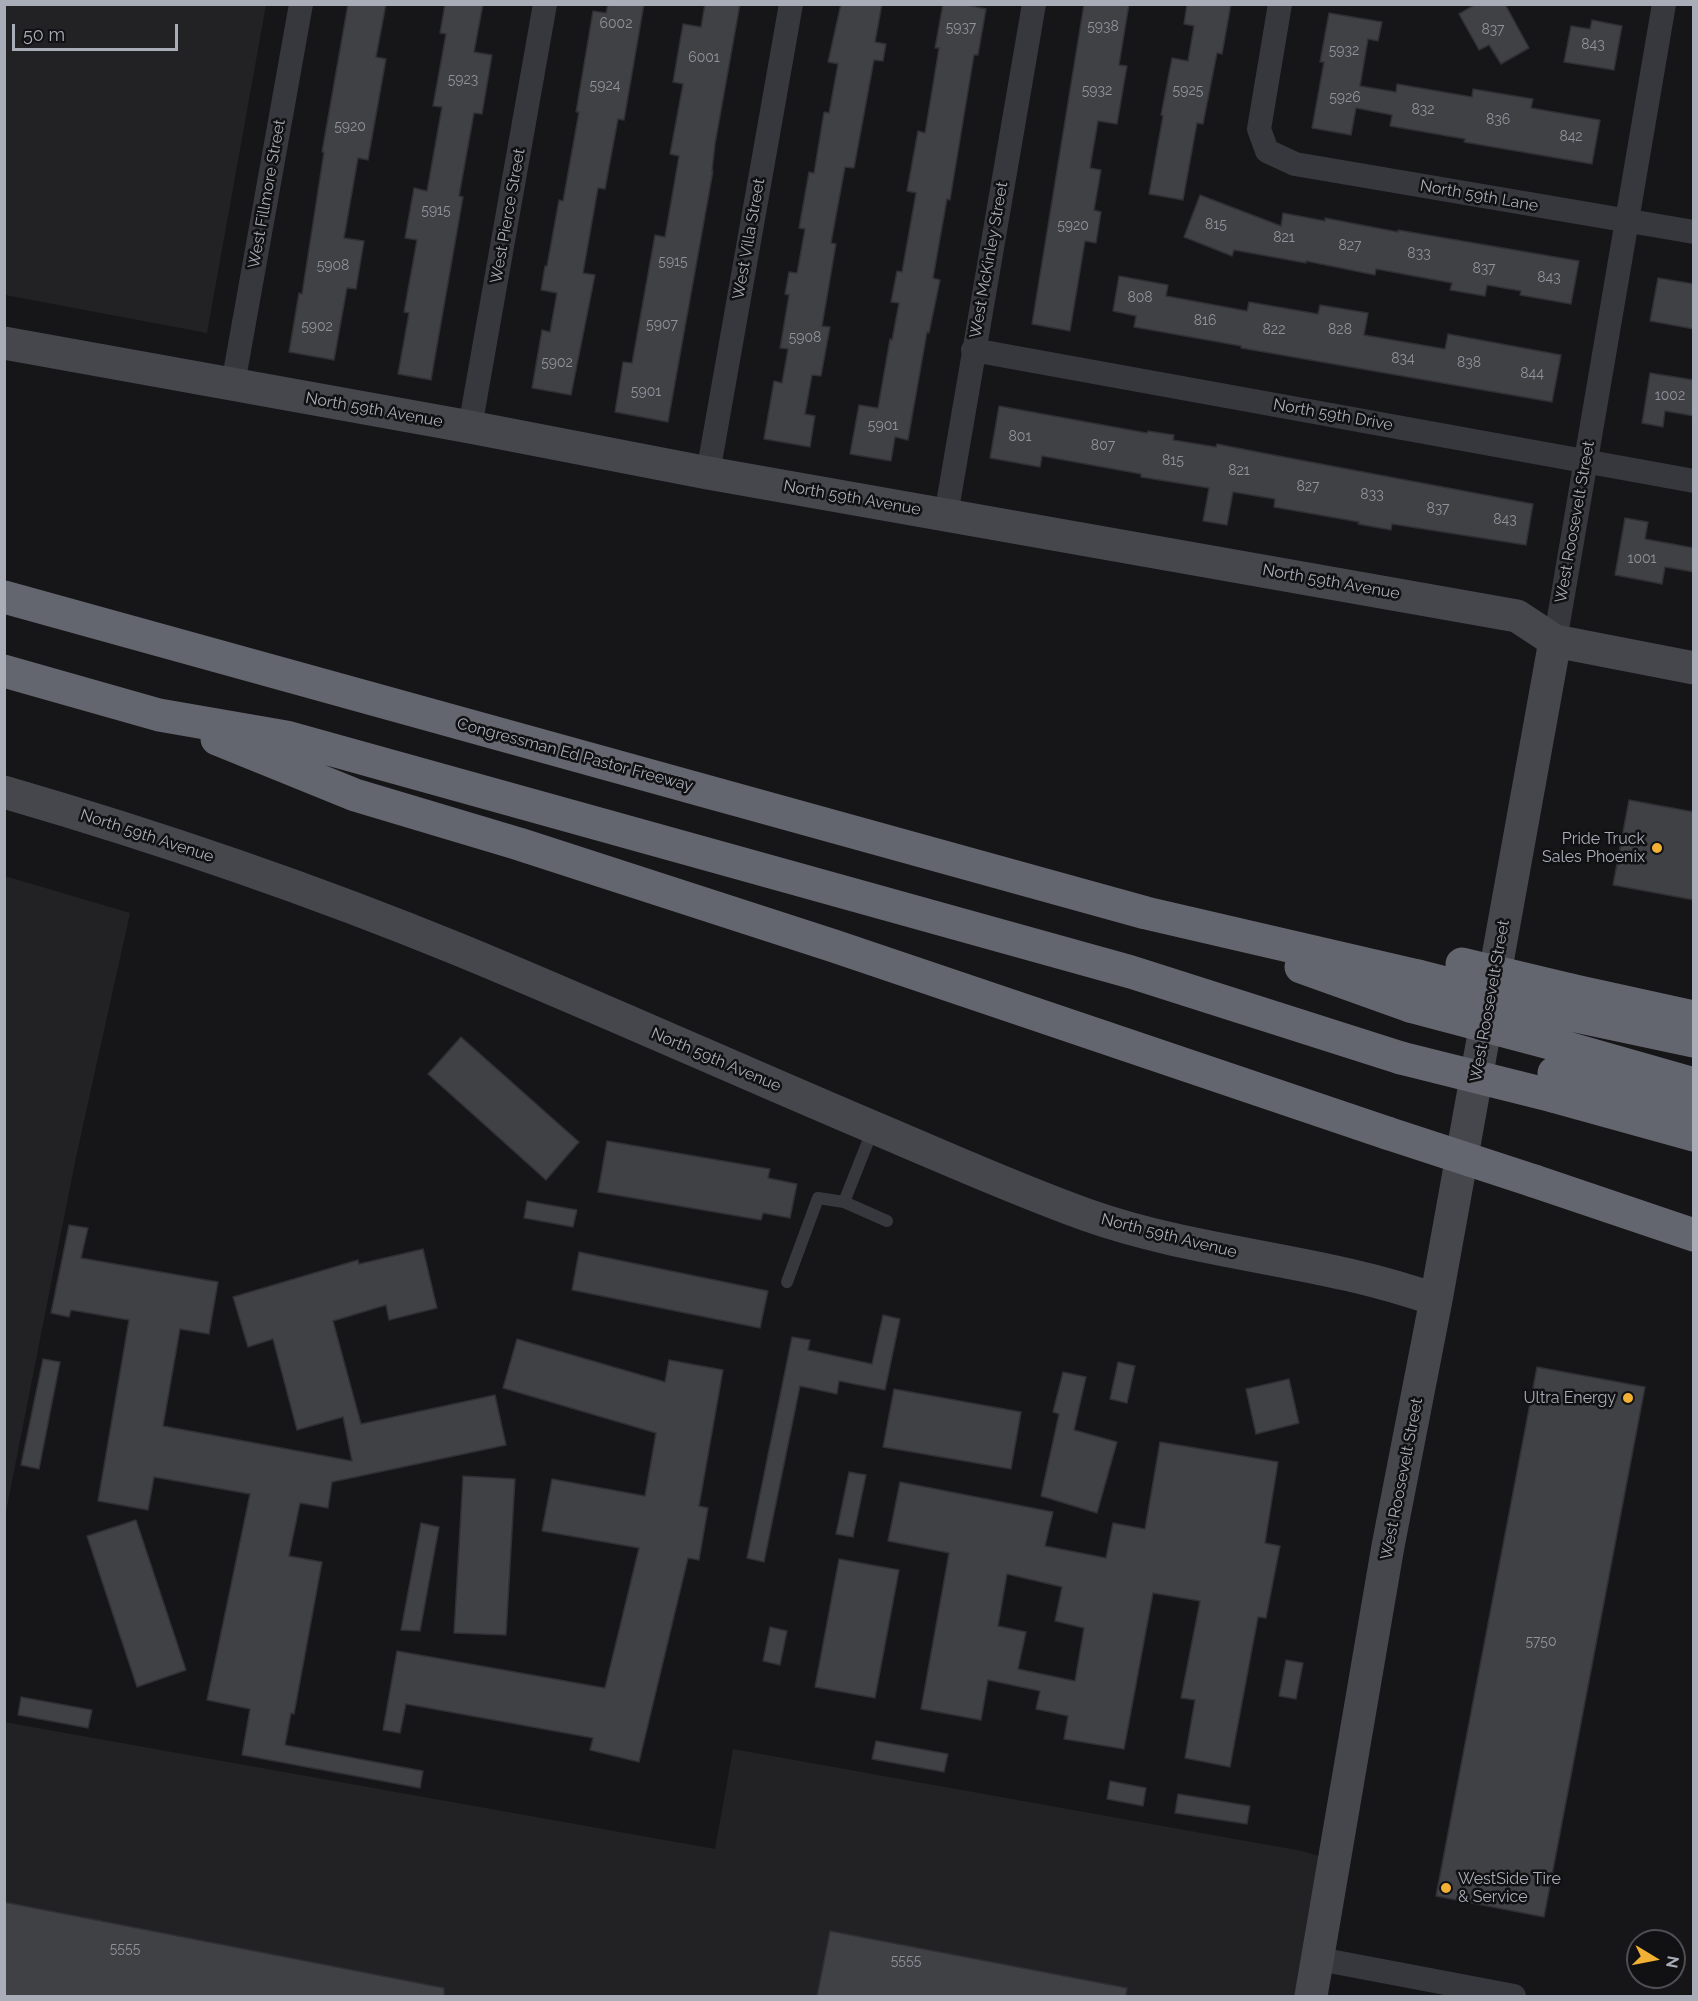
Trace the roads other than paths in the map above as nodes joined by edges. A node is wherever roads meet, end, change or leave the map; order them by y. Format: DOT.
graph roads {
  1 [pos="301,4"];
  2 [pos="545,4"];
  3 [pos="791,4"];
  4 [pos="1034,4"];
  5 [pos="1280,4"];
  6 [pos="1664,4"];
  7 [pos="1626,221"];
  8 [pos="1694,232"];
  9 [pos="4,343"];
  10 [pos="973,350"];
  11 [pos="233,384"];
  12 [pos="470,427"];
  13 [pos="1586,461"];
  14 [pos="708,472"];
  15 [pos="1694,481"];
  16 [pos="946,515"];
  17 [pos="4,597"];
  18 [pos="1555,641"];
  19 [pos="1694,668"];
  20 [pos="4,671"];
  21 [pos="159,715"];
  22 [pos="4,792"];
  23 [pos="1146,913"];
  24 [pos="1416,978"];
  25 [pos="1569,1002"];
  26 [pos="1694,1017"];
  27 [pos="1694,1041"];
  28 [pos="1556,1072"];
  29 [pos="1694,1084"];
  30 [pos="1694,1109"];
  31 [pos="873,1128"];
  32 [pos="1694,1135"];
  33 [pos="844,1202"];
  34 [pos="887,1221"];
  35 [pos="1694,1235"];
  36 [pos="787,1282"];
  37 [pos="1436,1300"];
  38 [pos="1319,1959"];
  39 [pos="1311,1996"];
  40 [pos="1514,1996"];
  1 -- 11 [label="street, West Fillmore Street"];
  2 -- 12 [label="street, West Pierce Street"];
  3 -- 14 [label="street, West Villa Street"];
  4 -- 10 [label="street, West McKinley Street"];
  5 -- 7 [label="street, North 59th Lane"];
  6 -- 7 [label="street, West Roosevelt Street"];
  7 -- 8 [label="street, North 59th Lane"];
  7 -- 13 [label="street, West Roosevelt Street"];
  9 -- 11 [label="main road, North 59th Avenue"];
  10 -- 13 [label="street, North 59th Drive"];
  10 -- 16 [label="street, West McKinley Street"];
  11 -- 12 [label="main road, North 59th Avenue"];
  12 -- 14 [label="main road, North 59th Avenue"];
  13 -- 15 [label="street, North 59th Drive"];
  13 -- 18 [label="street, West Roosevelt Street"];
  14 -- 16 [label="main road, North 59th Avenue"];
  16 -- 18 [label="main road, North 59th Avenue"];
  17 -- 23 [label="highway, Congressman Ed Pastor Freeway"];
  18 -- 19 [label="main road, North 59th Avenue"];
  18 -- 37 [label="main road, West Roosevelt Street"];
  20 -- 21 [label="highway"];
  21 -- 28 [label="highway"];
  21 -- 35 [label="highway, bridge"];
  22 -- 31 [label="main road, North 59th Avenue"];
  23 -- 24 [label="highway"];
  23 -- 24 [label="highway"];
  24 -- 25 [label="highway, bridge"];
  24 -- 28 [label="highway, bridge"];
  25 -- 26 [label="highway"];
  25 -- 27 [label="highway"];
  28 -- 29 [label="highway"];
  28 -- 30 [label="highway"];
  28 -- 32 [label="highway"];
  31 -- 33 [label="lane"];
  31 -- 37 [label="main road, North 59th Avenue"];
  33 -- 34 [label="lane"];
  33 -- 36 [label="lane"];
  37 -- 38 [label="main road, West Roosevelt Street"];
  38 -- 39 [label="main road, West Roosevelt Street"];
  38 -- 40 [label="street"];
}
